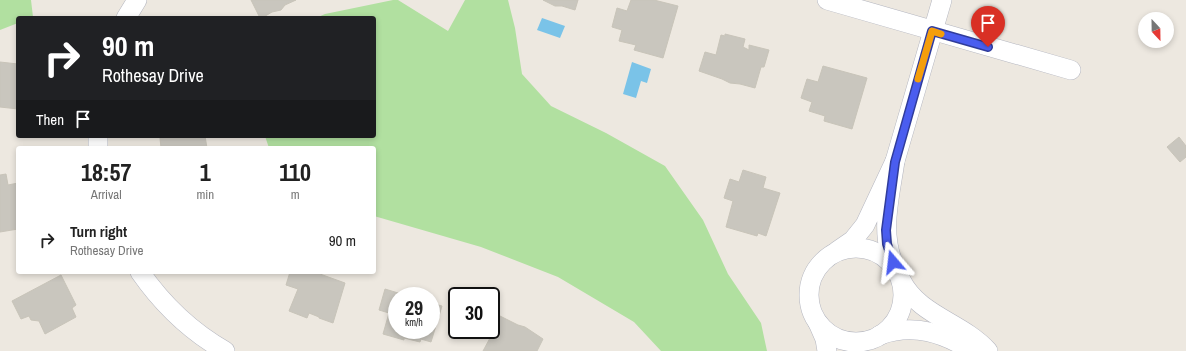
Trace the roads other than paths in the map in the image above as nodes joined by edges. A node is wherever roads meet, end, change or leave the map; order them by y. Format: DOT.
graph roads {
  1 [pos="137,0"];
  2 [pos="827,0"];
  3 [pos="942,0"];
  4 [pos="127,16"];
  5 [pos="932,31"];
  6 [pos="1071,70"];
  7 [pos="895,162"];
  8 [pos="830,256"];
  9 [pos="141,274"];
  10 [pos="898,274"];
  11 [pos="816,320"];
  12 [pos="876,337"];
  13 [pos="225,351"];
  14 [pos="827,351"];
  15 [pos="856,351"];
  16 [pos="972,351"];
  17 [pos="988,351"];
  1 -- 4 [label="street"];
  2 -- 5 [label="street"];
  3 -- 5 [label="street"];
  5 -- 6 [label="street"];
  5 -- 7 [label="street"];
  7 -- 8 [label="street"];
  7 -- 10 [label="street"];
  8 -- 10 [label="street"];
  8 -- 11 [label="street"];
  9 -- 13 [label="street"];
  10 -- 12 [label="street"];
  10 -- 17 [label="street"];
  11 -- 12 [label="street"];
  11 -- 14 [label="street"];
  12 -- 15 [label="street"];
  12 -- 16 [label="street"];
}
